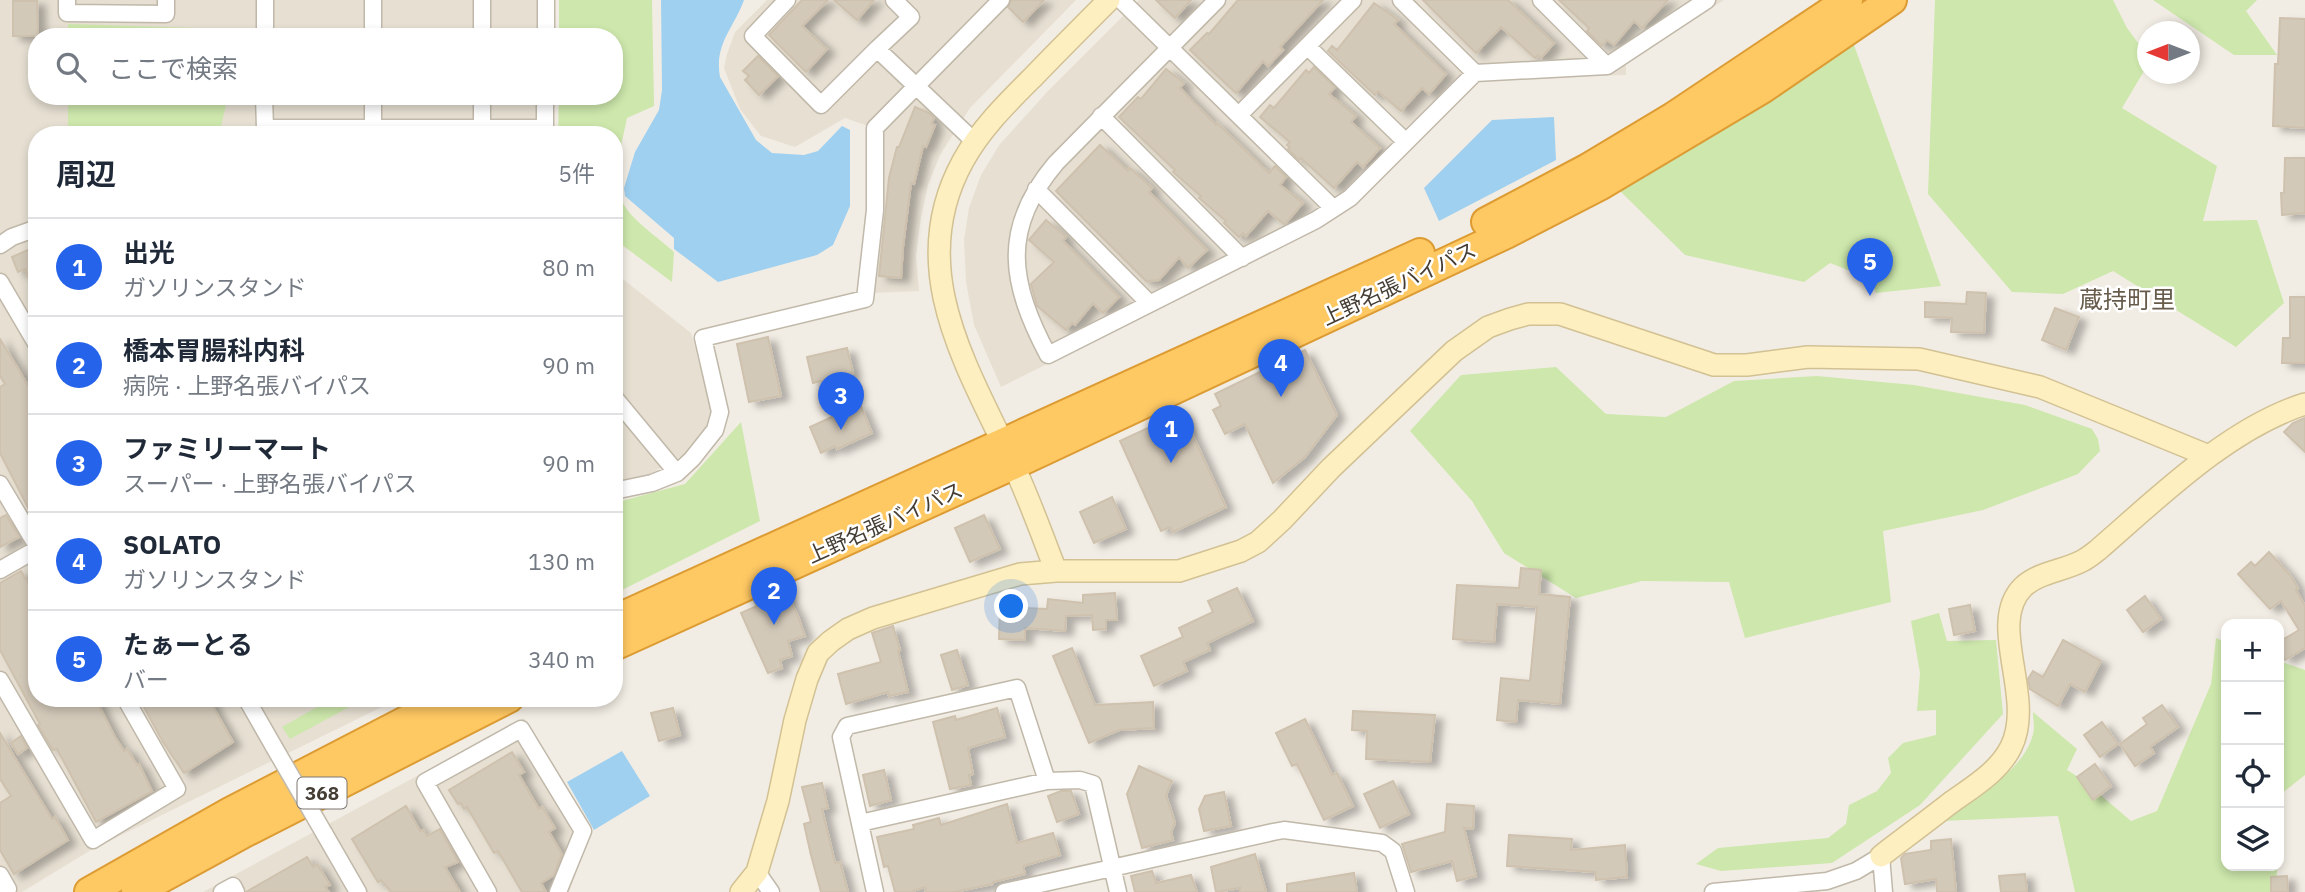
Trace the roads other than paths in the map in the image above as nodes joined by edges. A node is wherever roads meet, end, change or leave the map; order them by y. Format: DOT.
graph roads {
  1 [pos="67,0"];
  2 [pos="166,0"];
  3 [pos="265,0"];
  4 [pos="373,0"];
  5 [pos="482,0"];
  6 [pos="545,0"];
  7 [pos="787,0"];
  8 [pos="894,0"];
  9 [pos="1002,0"];
  10 [pos="1109,0"];
  11 [pos="1121,0"];
  12 [pos="1217,0"];
  13 [pos="1353,0"];
  14 [pos="1401,0"];
  15 [pos="1541,0"];
  16 [pos="1707,0"];
  17 [pos="1848,0"];
  18 [pos="1892,0"];
  19 [pos="1685,6"];
  20 [pos="265,28"];
  21 [pos="373,28"];
  22 [pos="482,28"];
  23 [pos="545,28"];
  24 [pos="1170,47"];
  25 [pos="1308,47"];
  26 [pos="877,48"];
  27 [pos="1607,66"];
  28 [pos="1475,73"];
  29 [pos="917,87"];
  30 [pos="264,105"];
  31 [pos="373,105"];
  32 [pos="482,105"];
  33 [pos="545,105"];
  34 [pos="1240,114"];
  35 [pos="1101,116"];
  36 [pos="265,126"];
  37 [pos="373,126"];
  38 [pos="482,126"];
  39 [pos="545,126"];
  40 [pos="1405,141"];
  41 [pos="976,143"];
  42 [pos="1036,188"];
  43 [pos="1333,208"];
  44 [pos="28,231"];
  45 [pos="0,244"];
  46 [pos="1242,258"];
  47 [pos="0,282"];
  48 [pos="1149,303"];
  49 [pos="28,330"];
  50 [pos="2305,404"];
  51 [pos="623,408"];
  52 [pos="1008,454"];
  53 [pos="2209,456"];
  54 [pos="677,472"];
  55 [pos="0,484"];
  56 [pos="623,489"];
  57 [pos="28,532"];
  58 [pos="28,553"];
  59 [pos="0,570"];
  60 [pos="1056,571"];
  61 [pos="623,617"];
  62 [pos="623,642"];
  63 [pos="0,680"];
  64 [pos="130,707"];
  65 [pos="251,707"];
  66 [pos="433,707"];
  67 [pos="491,707"];
  68 [pos="1047,782"];
  69 [pos="860,823"];
  70 [pos="1881,856"];
  71 [pos="1113,868"];
  72 [pos="757,872"];
  73 [pos="0,875"];
  74 [pos="1768,889"];
  75 [pos="4,892"];
  76 [pos="89,892"];
  77 [pos="136,892"];
  78 [pos="222,892"];
  79 [pos="236,892"];
  80 [pos="358,892"];
  81 [pos="488,892"];
  82 [pos="558,892"];
  83 [pos="741,892"];
  84 [pos="771,892"];
  85 [pos="875,892"];
  86 [pos="1004,892"];
  87 [pos="1118,892"];
  88 [pos="1406,892"];
  89 [pos="1713,892"];
  90 [pos="1884,892"];
  1 -- 2 [label="street"];
  3 -- 20 [label="street"];
  4 -- 21 [label="street"];
  5 -- 22 [label="street"];
  6 -- 23 [label="street"];
  7 -- 26 [label="street"];
  8 -- 26 [label="street"];
  9 -- 29 [label="street"];
  10 -- 41 [label="street"];
  11 -- 24 [label="street"];
  12 -- 24 [label="street"];
  13 -- 25 [label="street"];
  14 -- 28 [label="street"];
  15 -- 27 [label="street"];
  16 -- 19 [label="street"];
  17 -- 52 [label="highway, 上野名張バイパス"];
  18 -- 52 [label="highway, 上野名張バイパス"];
  19 -- 27 [label="street"];
  24 -- 34 [label="street"];
  24 -- 35 [label="street"];
  25 -- 34 [label="street"];
  25 -- 40 [label="street"];
  26 -- 29 [label="street"];
  27 -- 28 [label="street"];
  28 -- 40 [label="street"];
  29 -- 41 [label="street"];
  29 -- 54 [label="street"];
  30 -- 36 [label="street"];
  31 -- 37 [label="street"];
  32 -- 38 [label="street"];
  33 -- 39 [label="street"];
  34 -- 43 [label="street"];
  35 -- 42 [label="street"];
  35 -- 46 [label="street"];
  40 -- 43 [label="street"];
  41 -- 52 [label="street"];
  42 -- 48 [label="street"];
  42 -- 48 [label="street"];
  43 -- 46 [label="street"];
  44 -- 45 [label="street"];
  46 -- 48 [label="street"];
  47 -- 49 [label="street"];
  50 -- 53 [label="street"];
  51 -- 54 [label="street"];
  52 -- 60 [label="street"];
  52 -- 61 [label="highway, 上野名張バイパス"];
  52 -- 62 [label="highway, 上野名張バイパス"];
  53 -- 60 [label="street"];
  53 -- 70 [label="street"];
  54 -- 56 [label="street"];
  55 -- 57 [label="street"];
  58 -- 59 [label="street"];
  60 -- 72 [label="street"];
  63 -- 64 [label="street"];
  65 -- 80 [label="street, bridge"];
  66 -- 76 [label="highway, 368"];
  67 -- 77 [label="highway, 368"];
  68 -- 69 [label="street"];
  68 -- 69 [label="street"];
  68 -- 71 [label="street"];
  69 -- 85 [label="street"];
  70 -- 74 [label="street"];
  70 -- 90 [label="street"];
  71 -- 86 [label="street"];
  71 -- 87 [label="street"];
  71 -- 88 [label="street"];
  72 -- 83 [label="street"];
  72 -- 84 [label="street"];
  73 -- 75 [label="street"];
  74 -- 89 [label="street"];
  78 -- 79 [label="street"];
  81 -- 82 [label="street"];
}
